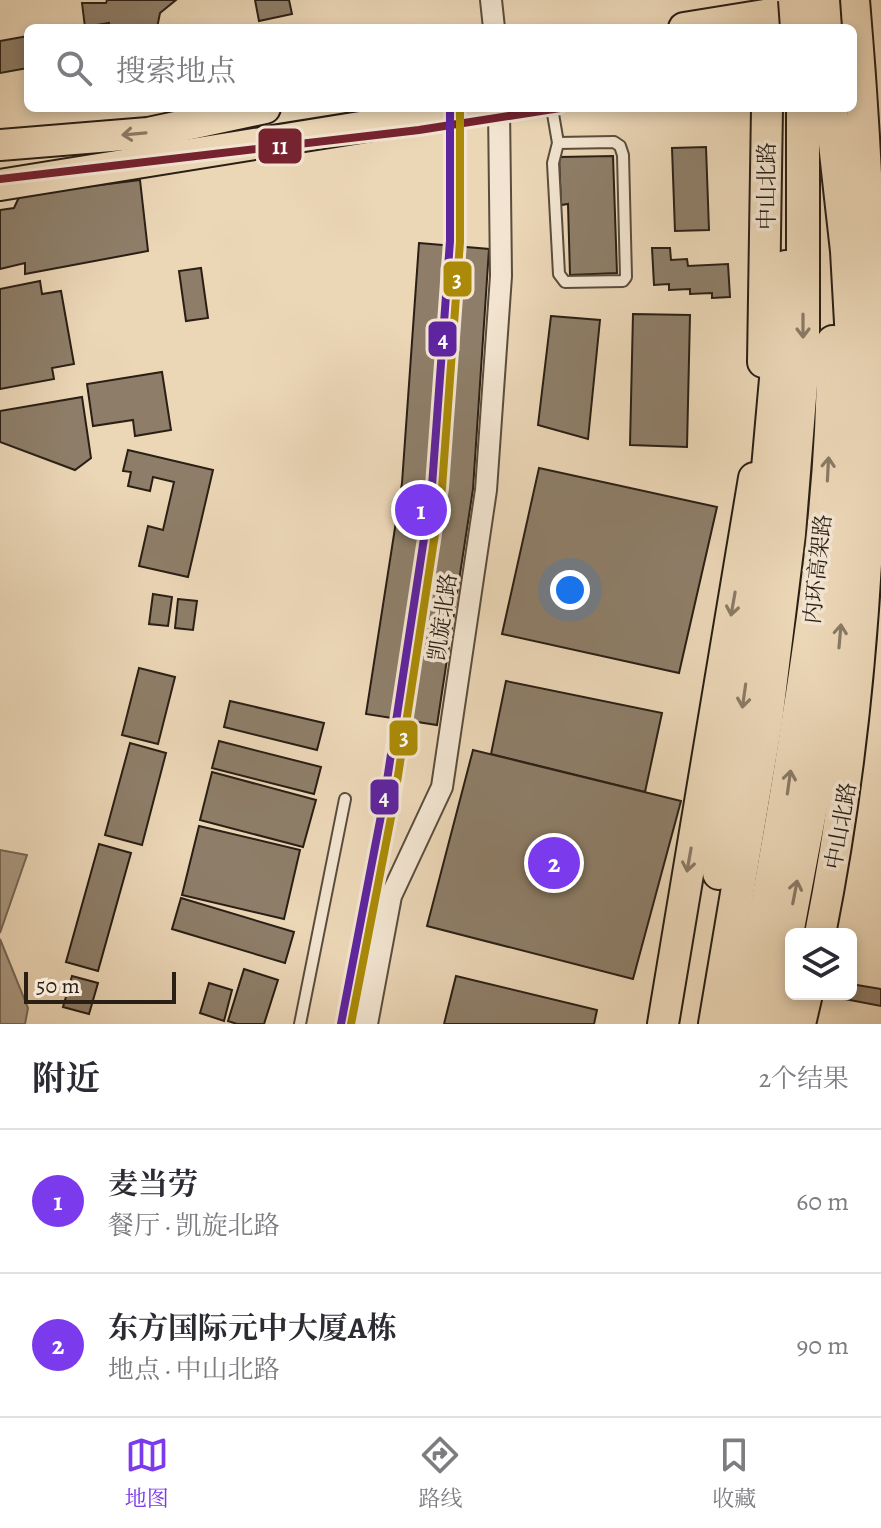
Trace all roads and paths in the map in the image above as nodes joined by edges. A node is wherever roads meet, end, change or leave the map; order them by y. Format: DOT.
graph roads {
  1 [pos="491,0"];
  2 [pos="795,0"];
  3 [pos="823,0"];
  4 [pos="855,0"];
  5 [pos="765,14"];
  6 [pos="494,24"];
  7 [pos="707,24"];
  8 [pos="797,24"];
  9 [pos="825,24"];
  10 [pos="865,50"];
  11 [pos="246,112"];
  12 [pos="453,112"];
  13 [pos="499,112"];
  14 [pos="553,112"];
  15 [pos="767,112"];
  16 [pos="817,112"];
  17 [pos="817,112"];
  18 [pos="817,112"];
  19 [pos="817,112"];
  20 [pos="558,143"];
  21 [pos="0,145"];
  22 [pos="0,185"];
  23 [pos="879,431"];
  24 [pos="345,799"];
  25 [pos="821,928"];
  26 [pos="806,1000"];
  27 [pos="300,1024"];
  28 [pos="367,1024"];
  29 [pos="663,1024"];
  30 [pos="693,1024"];
  31 [pos="715,1024"];
  32 [pos="744,1024"];
  33 [pos="770,1024"];
  34 [pos="800,1024"];
  1 -- 6 [label="street"];
  2 -- 8 [label="highway, bridge"];
  3 -- 9 [label="highway, bridge"];
  4 -- 5 [label="main road"];
  4 -- 10 [label="main road, 中山北路"];
  5 -- 7 [label="main road"];
  10 -- 23 [label="main road, 中山北路"];
  11 -- 21 [label="main road, one-way"];
  12 -- 22 [label="main road"];
  13 -- 28 [label="street, 凯旋北路"];
  14 -- 20 [label="lane"];
  15 -- 29 [label="main road, 中山北路, one-way"];
  16 -- 30 [label="highway, one-way"];
  17 -- 31 [label="highway, 内环高架路, one-way"];
  32 -- 18 [label="highway, 内环高架路, one-way"];
  33 -- 19 [label="highway, one-way"];
  20 -- 20 [label="lane"];
  23 -- 25 [label="main road, 中山北路"];
  24 -- 27 [label="lane"];
  26 -- 34 [label="main road"];
}
